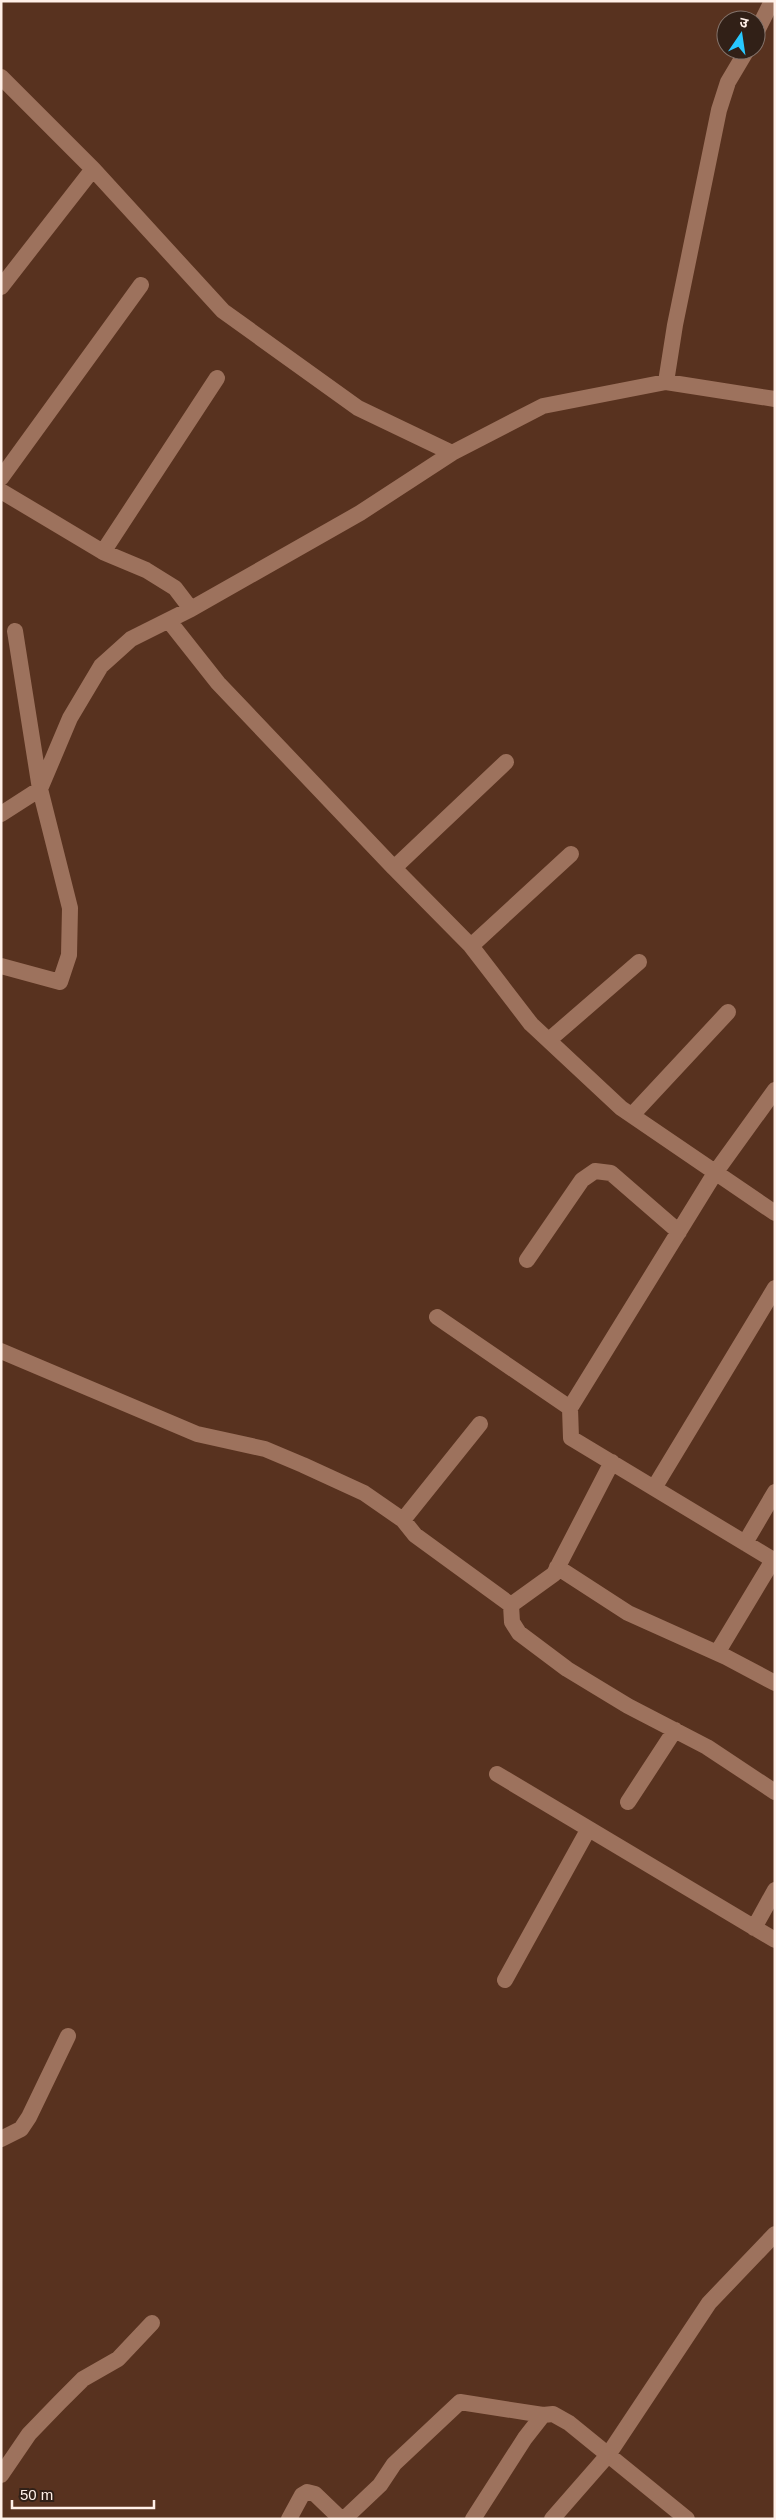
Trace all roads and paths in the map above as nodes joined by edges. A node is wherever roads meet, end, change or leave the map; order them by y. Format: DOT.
graph roads {
  1 [pos="772,1"];
  2 [pos="766,13"];
  3 [pos="741,60"];
  4 [pos="1,77"];
  5 [pos="93,169"];
  6 [pos="140,285"];
  7 [pos="1,287"];
  8 [pos="217,378"];
  9 [pos="666,382"];
  10 [pos="775,399"];
  11 [pos="452,453"];
  12 [pos="1,478"];
  13 [pos="1,491"];
  14 [pos="103,552"];
  15 [pos="191,610"];
  16 [pos="169,621"];
  17 [pos="15,631"];
  18 [pos="506,762"];
  19 [pos="40,789"];
  20 [pos="1,814"];
  21 [pos="572,854"];
  22 [pos="394,868"];
  23 [pos="471,946"];
  24 [pos="639,962"];
  25 [pos="1,966"];
  26 [pos="728,1012"];
  27 [pos="549,1040"];
  28 [pos="775,1090"];
  29 [pos="632,1115"];
  30 [pos="715,1173"];
  31 [pos="775,1213"];
  32 [pos="679,1232"];
  33 [pos="527,1260"];
  34 [pos="775,1288"];
  35 [pos="437,1317"];
  36 [pos="1,1352"];
  37 [pos="570,1408"];
  38 [pos="480,1424"];
  39 [pos="612,1462"];
  40 [pos="654,1488"];
  41 [pos="775,1492"];
  42 [pos="402,1520"];
  43 [pos="745,1543"];
  44 [pos="774,1561"];
  45 [pos="557,1567"];
  46 [pos="511,1605"];
  47 [pos="717,1653"];
  48 [pos="775,1683"];
  49 [pos="675,1730"];
  50 [pos="497,1774"];
  51 [pos="775,1792"];
  52 [pos="628,1802"];
  53 [pos="588,1830"];
  54 [pos="775,1890"];
  55 [pos="754,1928"];
  56 [pos="775,1940"];
  57 [pos="506,1980"];
  58 [pos="68,2036"];
  59 [pos="1,2139"];
  60 [pos="775,2234"];
  61 [pos="152,2323"];
  62 [pos="543,2415"];
  63 [pos="608,2454"];
  64 [pos="1,2475"];
  65 [pos="684,2518"];
  66 [pos="289,2519"];
  67 [pos="343,2519"];
  68 [pos="474,2519"];
  69 [pos="552,2519"];
  1 -- 2 [label="street"];
  3 -- 9 [label="street"];
  4 -- 5 [label="street"];
  5 -- 7 [label="street"];
  5 -- 11 [label="street"];
  6 -- 12 [label="street"];
  8 -- 14 [label="street"];
  9 -- 10 [label="street"];
  9 -- 11 [label="street"];
  11 -- 15 [label="street"];
  13 -- 14 [label="street"];
  14 -- 15 [label="street"];
  15 -- 16 [label="street"];
  16 -- 19 [label="street"];
  16 -- 22 [label="street"];
  17 -- 19 [label="street"];
  18 -- 22 [label="street"];
  19 -- 20 [label="street"];
  19 -- 25 [label="street"];
  21 -- 23 [label="street"];
  22 -- 23 [label="street"];
  23 -- 27 [label="street"];
  24 -- 27 [label="street"];
  26 -- 29 [label="street"];
  27 -- 29 [label="street"];
  28 -- 30 [label="street"];
  29 -- 30 [label="street"];
  30 -- 31 [label="street"];
  30 -- 32 [label="street"];
  32 -- 33 [label="street"];
  32 -- 37 [label="street"];
  34 -- 40 [label="street"];
  35 -- 37 [label="street"];
  36 -- 42 [label="street"];
  37 -- 39 [label="street"];
  38 -- 42 [label="street"];
  39 -- 40 [label="street"];
  39 -- 45 [label="street"];
  40 -- 43 [label="street"];
  41 -- 43 [label="street"];
  42 -- 46 [label="street"];
  43 -- 44 [label="street"];
  44 -- 47 [label="street"];
  45 -- 46 [label="street"];
  45 -- 47 [label="street"];
  46 -- 49 [label="street"];
  47 -- 48 [label="street"];
  49 -- 51 [label="street"];
  49 -- 52 [label="street"];
  50 -- 53 [label="street"];
  53 -- 55 [label="street"];
  53 -- 57 [label="street"];
  54 -- 55 [label="street"];
  55 -- 56 [label="street"];
  58 -- 59 [label="street"];
  60 -- 63 [label="street"];
  61 -- 64 [label="street"];
  62 -- 63 [label="street"];
  62 -- 67 [label="street"];
  62 -- 68 [label="street"];
  63 -- 65 [label="street"];
  63 -- 69 [label="street"];
  66 -- 67 [label="street"];
}
